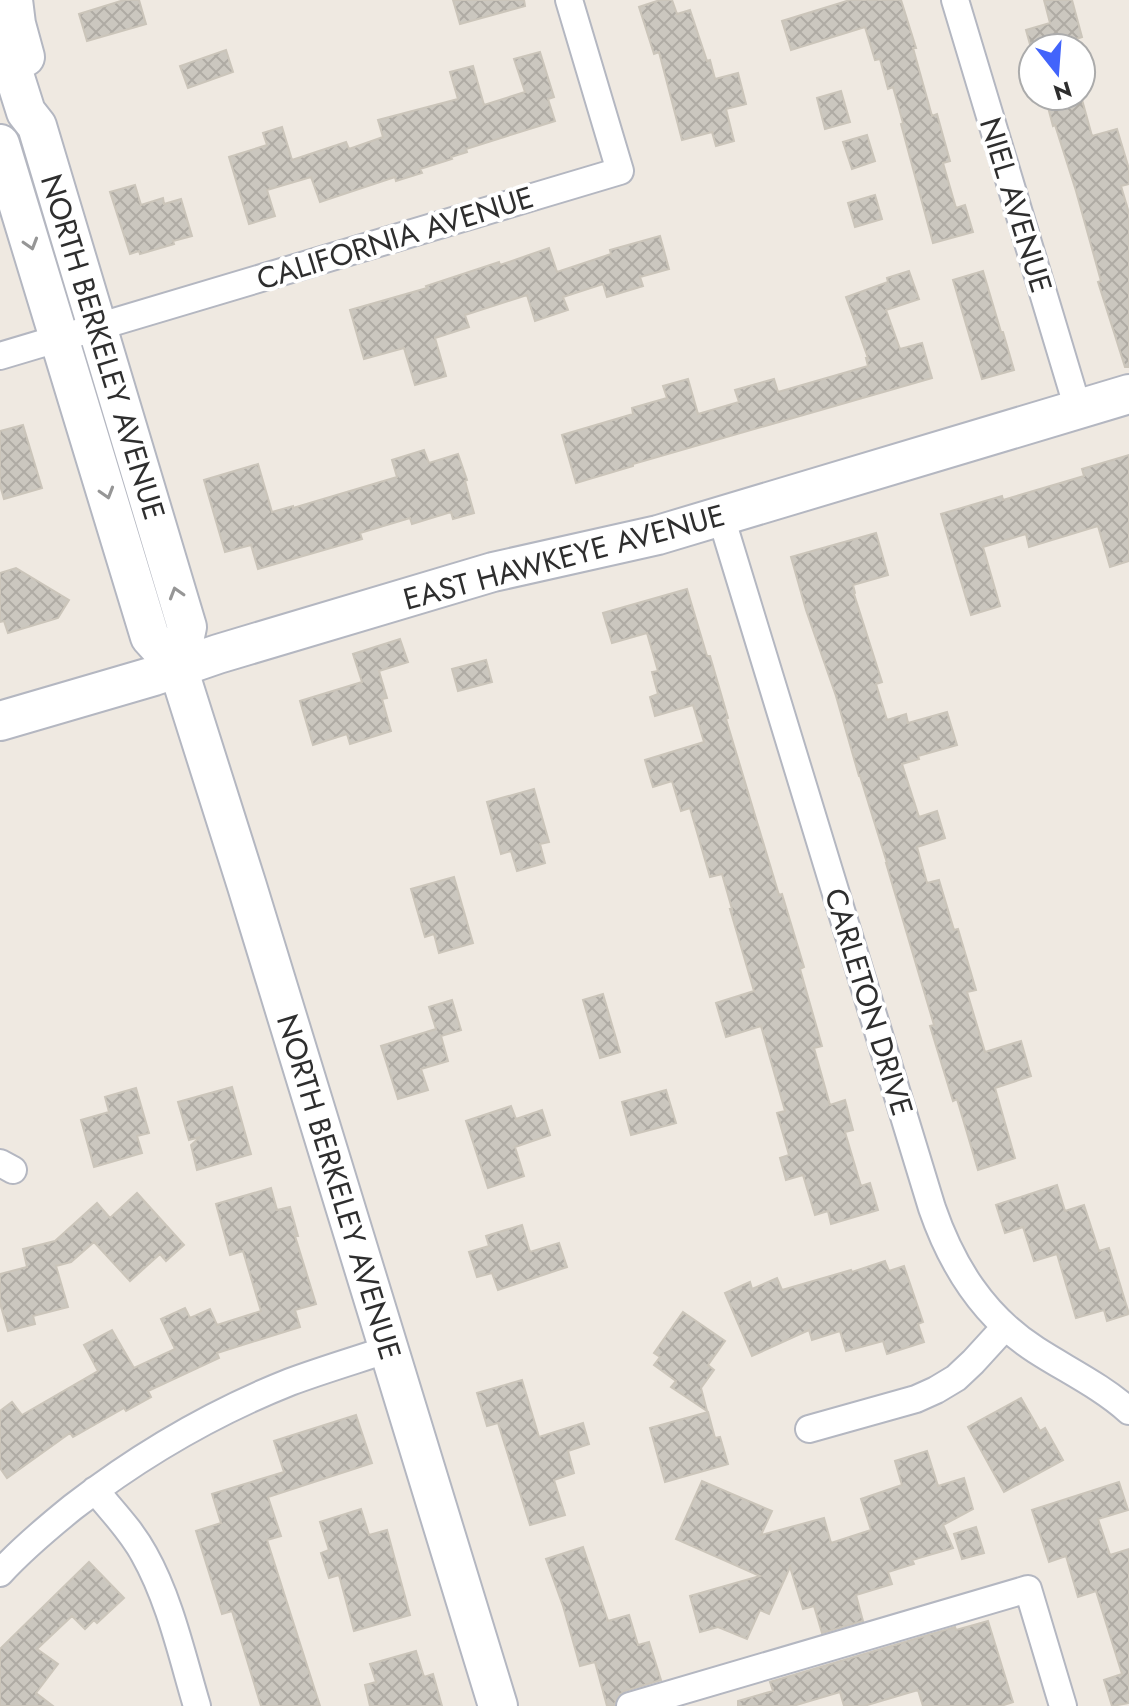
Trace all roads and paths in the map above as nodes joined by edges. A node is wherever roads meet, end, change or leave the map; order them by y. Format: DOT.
graph roads {
  1 [pos="13,0"];
  2 [pos="569,0"];
  3 [pos="955,0"];
  4 [pos="0,30"];
  5 [pos="37,126"];
  6 [pos="0,144"];
  7 [pos="97,326"];
  8 [pos="60,338"];
  9 [pos="0,356"];
  10 [pos="1129,394"];
  11 [pos="1078,409"];
  12 [pos="721,517"];
  13 [pos="178,668"];
  14 [pos="0,721"];
  15 [pos="1005,1327"];
  16 [pos="389,1349"];
  17 [pos="1129,1411"];
  18 [pos="809,1429"];
  19 [pos="95,1490"];
  20 [pos="2,1566"];
  21 [pos="197,1706"];
  22 [pos="498,1706"];
  23 [pos="630,1706"];
  24 [pos="1063,1706"];
  1 -- 5 [label="street"];
  2 -- 7 [label="street, CALIFORNIA AVENUE"];
  3 -- 11 [label="street, NIEL AVENUE"];
  4 -- 5 [label="street, NORTH BERKELEY AVENUE"];
  5 -- 7 [label="street, NORTH BERKELEY AVENUE"];
  6 -- 8 [label="street, NORTH BERKELEY AVENUE, one-way"];
  7 -- 8 [label="street, CALIFORNIA AVENUE"];
  13 -- 7 [label="street, NORTH BERKELEY AVENUE, one-way"];
  8 -- 9 [label="street, CALIFORNIA AVENUE"];
  8 -- 13 [label="street, NORTH BERKELEY AVENUE, one-way"];
  10 -- 11 [label="street, EAST HAWKEYE AVENUE"];
  11 -- 12 [label="street, EAST HAWKEYE AVENUE"];
  12 -- 13 [label="street, EAST HAWKEYE AVENUE"];
  12 -- 15 [label="street, CARLETON DRIVE"];
  13 -- 14 [label="street, EAST HAWKEYE AVENUE"];
  13 -- 16 [label="street, NORTH BERKELEY AVENUE"];
  15 -- 17 [label="street, CARLETON DRIVE"];
  15 -- 18 [label="street"];
  16 -- 19 [label="street"];
  16 -- 22 [label="street, NORTH BERKELEY AVENUE"];
  19 -- 20 [label="street"];
  19 -- 21 [label="street"];
  23 -- 24 [label="street"];
}
